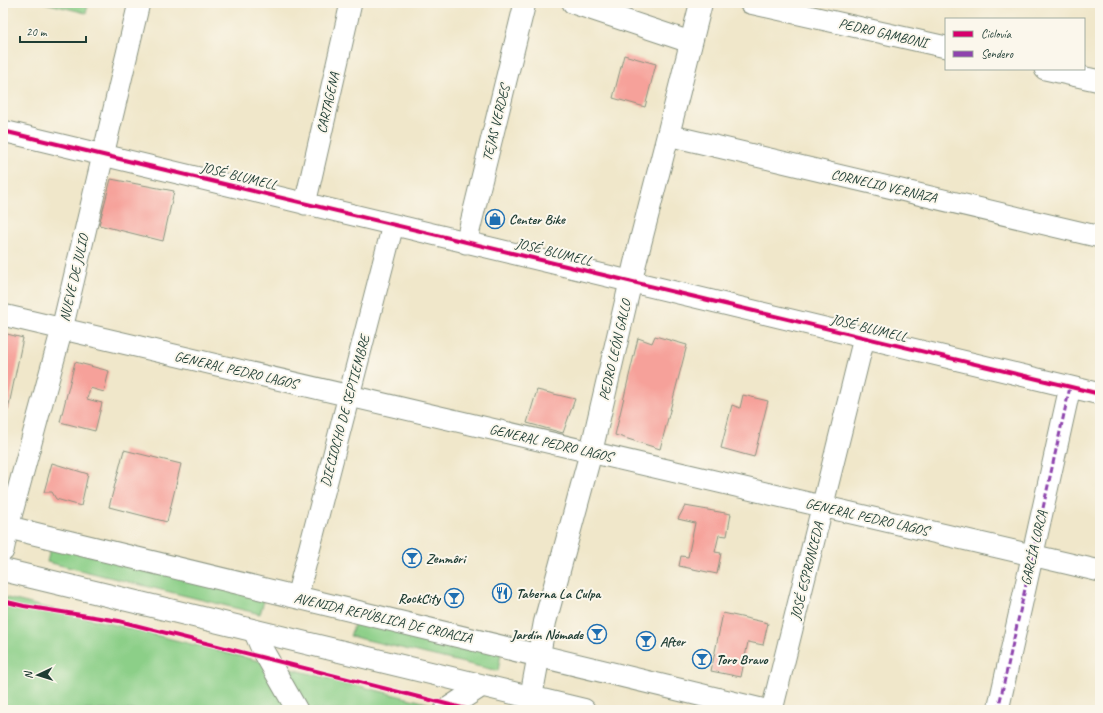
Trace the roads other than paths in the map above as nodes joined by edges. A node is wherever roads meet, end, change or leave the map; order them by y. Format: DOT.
graph roads {
  1 [pos="139,3"];
  2 [pos="351,3"];
  3 [pos="525,3"];
  4 [pos="573,3"];
  5 [pos="701,3"];
  6 [pos="750,3"];
  7 [pos="690,42"];
  8 [pos="945,47"];
  9 [pos="1050,70"];
  10 [pos="1100,81"];
  11 [pos="3,131"];
  12 [pos="668,135"];
  13 [pos="103,155"];
  14 [pos="305,204"];
  15 [pos="393,225"];
  16 [pos="1100,237"];
  17 [pos="466,243"];
  18 [pos="630,282"];
  19 [pos="3,315"];
  20 [pos="62,329"];
  21 [pos="864,338"];
  22 [pos="1070,387"];
  23 [pos="1100,394"];
  24 [pos="349,396"];
  25 [pos="592,452"];
  26 [pos="823,506"];
  27 [pos="5,527"];
  28 [pos="3,551"];
  29 [pos="1032,555"];
  30 [pos="3,570"];
  31 [pos="1100,571"];
  32 [pos="297,597"];
  33 [pos="254,631"];
  34 [pos="539,655"];
  35 [pos="482,686"];
  36 [pos="531,697"];
  37 [pos="296,710"];
  38 [pos="445,710"];
  39 [pos="584,710"];
  40 [pos="763,710"];
  41 [pos="772,710"];
  42 [pos="998,710"];
  1 -- 13 [label="street, NUEVE DE JULIO"];
  2 -- 14 [label="street, CARTAGENA"];
  3 -- 17 [label="street, TEJAS VERDES"];
  4 -- 7 [label="street"];
  5 -- 7 [label="main road, PEDRO LEÓN GALLO"];
  6 -- 8 [label="street, PEDRO GAMBONI"];
  7 -- 12 [label="main road, PEDRO LEÓN GALLO"];
  9 -- 10 [label="street"];
  11 -- 13 [label="street, JOSÉ BLUMELL"];
  12 -- 16 [label="street, CORNELIO VERNAZA"];
  12 -- 18 [label="main road, PEDRO LEÓN GALLO"];
  13 -- 14 [label="street, JOSÉ BLUMELL"];
  13 -- 20 [label="street, NUEVE DE JULIO"];
  14 -- 15 [label="street, JOSÉ BLUMELL"];
  15 -- 17 [label="street, JOSÉ BLUMELL"];
  15 -- 24 [label="street, DIECIOCHO DE SEPTIEMBRE"];
  17 -- 18 [label="street, JOSÉ BLUMELL"];
  18 -- 21 [label="street, JOSÉ BLUMELL"];
  18 -- 25 [label="main road, PEDRO LEÓN GALLO"];
  19 -- 20 [label="street, GENERAL PEDRO LAGOS"];
  20 -- 24 [label="street, GENERAL PEDRO LAGOS"];
  20 -- 27 [label="street, NUEVE DE JULIO"];
  21 -- 22 [label="street, JOSÉ BLUMELL"];
  21 -- 26 [label="street, JOSÉ ESPRONCEDA"];
  22 -- 23 [label="street, JOSÉ BLUMELL"];
  22 -- 29 [label="street, GARCÍA LORCA"];
  24 -- 25 [label="street, GENERAL PEDRO LAGOS"];
  24 -- 32 [label="street, DIECIOCHO DE SEPTIEMBRE"];
  25 -- 26 [label="street, GENERAL PEDRO LAGOS"];
  25 -- 34 [label="main road, PEDRO LEÓN GALLO"];
  26 -- 29 [label="street, GENERAL PEDRO LAGOS"];
  26 -- 41 [label="street, JOSÉ ESPRONCEDA"];
  27 -- 28 [label="street, NUEVE DE JULIO"];
  27 -- 32 [label="main road, AVENIDA REPÚBLICA DE CROACIA"];
  29 -- 31 [label="street, GENERAL PEDRO LAGOS"];
  29 -- 42 [label="street, GARCÍA LORCA"];
  30 -- 33 [label="main road"];
  32 -- 34 [label="main road, AVENIDA REPÚBLICA DE CROACIA"];
  33 -- 35 [label="main road"];
  33 -- 37 [label="street"];
  34 -- 36 [label="main road, PEDRO LEÓN GALLO"];
  34 -- 40 [label="main road, AVENIDA REPÚBLICA DE CROACIA"];
  35 -- 36 [label="main road"];
  35 -- 38 [label="street"];
  36 -- 39 [label="main road"];
}
